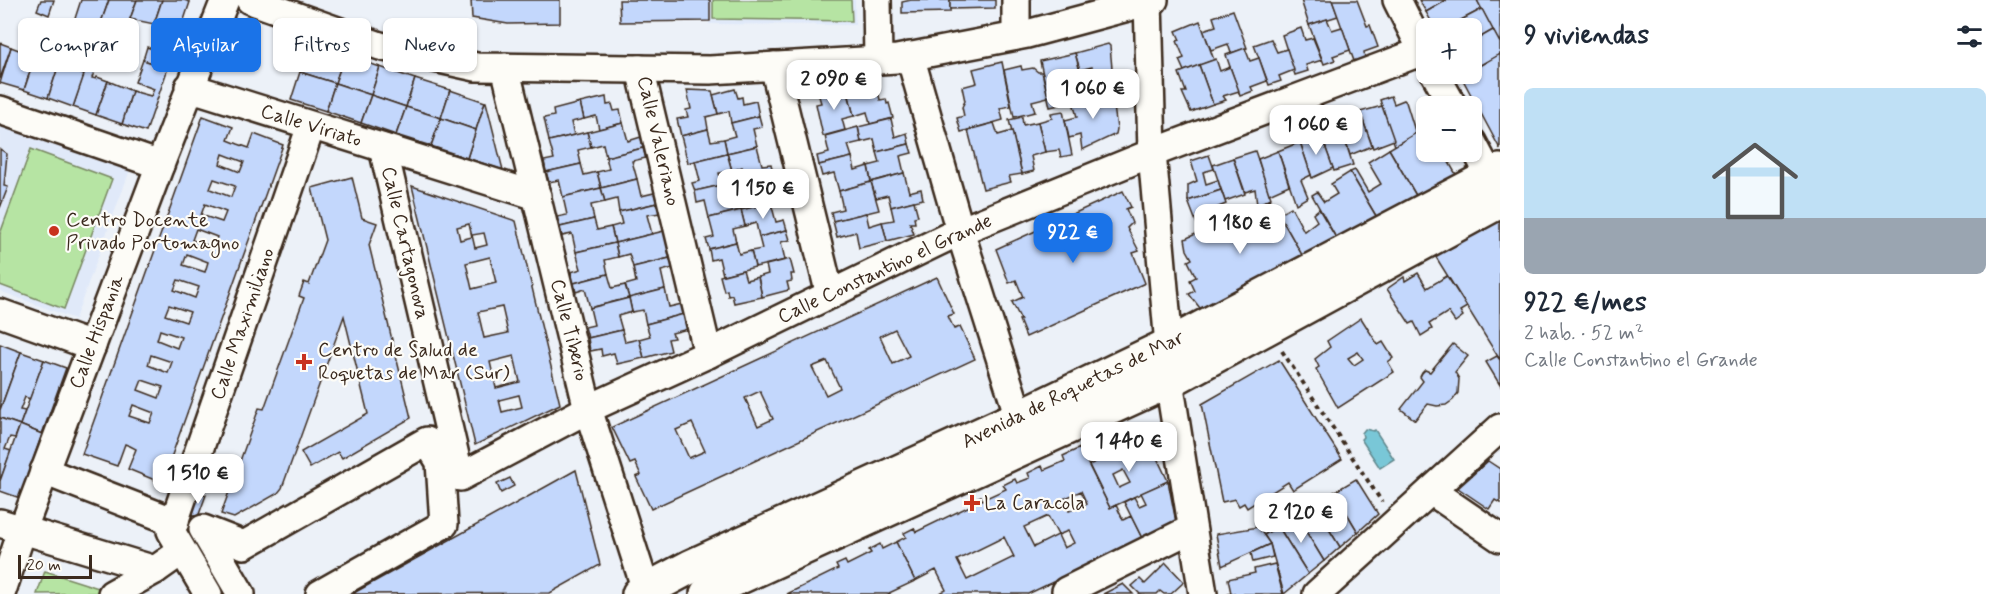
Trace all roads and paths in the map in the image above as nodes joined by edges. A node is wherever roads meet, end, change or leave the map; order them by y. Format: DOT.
graph roads {
  1 [pos="225,0"];
  2 [pos="250,0"];
  3 [pos="877,0"];
  4 [pos="1016,0"];
  5 [pos="1150,0"];
  6 [pos="1397,0"];
  7 [pos="1016,36"];
  8 [pos="1416,37"];
  9 [pos="910,56"];
  10 [pos="878,60"];
  11 [pos="1416,65"];
  12 [pos="774,66"];
  13 [pos="505,67"];
  14 [pos="640,69"];
  15 [pos="189,87"];
  16 [pos="0,110"];
  17 [pos="311,126"];
  18 [pos="382,148"];
  19 [pos="1152,153"];
  20 [pos="1482,158"];
  21 [pos="160,165"];
  22 [pos="1497,182"];
  23 [pos="537,196"];
  24 [pos="960,231"];
  25 [pos="830,295"];
  26 [pos="0,314"];
  27 [pos="1267,327"];
  28 [pos="1169,345"];
  29 [pos="92,346"];
  30 [pos="708,354"];
  31 [pos="1169,381"];
  32 [pos="588,409"];
  33 [pos="1019,417"];
  34 [pos="1495,439"];
  35 [pos="45,471"];
  36 [pos="1431,491"];
  37 [pos="175,522"];
  38 [pos="1396,522"];
  39 [pos="11,527"];
  40 [pos="1191,529"];
  41 [pos="1500,538"];
  42 [pos="182,550"];
  43 [pos="155,570"];
  44 [pos="645,593"];
  45 [pos="1065,593"];
  46 [pos="1,594"];
  47 [pos="112,594"];
  48 [pos="208,594"];
  49 [pos="241,594"];
  50 [pos="320,594"];
  51 [pos="707,594"];
  52 [pos="1203,594"];
  53 [pos="1317,594"];
  1 -- 15 [label="street, Calle Hispania"];
  2 -- 13 [label="street"];
  3 -- 10 [label="street"];
  4 -- 7 [label="street"];
  5 -- 7 [label="street"];
  5 -- 19 [label="street"];
  6 -- 8 [label="street"];
  7 -- 9 [label="street"];
  9 -- 10 [label="street"];
  9 -- 24 [label="street"];
  10 -- 12 [label="street"];
  11 -- 19 [label="street, Calle Constantino el Grande"];
  12 -- 14 [label="street"];
  12 -- 25 [label="street"];
  13 -- 14 [label="street"];
  13 -- 23 [label="street, Calle Tiberio"];
  14 -- 30 [label="street, Calle Valeriano"];
  15 -- 17 [label="street, Calle Viriato"];
  15 -- 21 [label="street, Calle Hispania"];
  16 -- 21 [label="street"];
  17 -- 18 [label="street, Calle Viriato"];
  17 -- 37 [label="street, Calle Maximiliano"];
  18 -- 23 [label="street, Calle Viriato"];
  18 -- 32 [label="street, Calle Cartagonova"];
  19 -- 24 [label="street, Calle Constantino el Grande"];
  19 -- 28 [label="street"];
  20 -- 22 [label="street"];
  21 -- 29 [label="street, Calle Hispania"];
  22 -- 27 [label="main road, Avenida de Roquetas de Mar"];
  22 -- 28 [label="main road, Avenida de Roquetas de Mar"];
  23 -- 32 [label="street, Calle Tiberio"];
  24 -- 25 [label="street, Calle Constantino el Grande"];
  24 -- 33 [label="street"];
  25 -- 30 [label="street, Calle Constantino el Grande"];
  26 -- 29 [label="street"];
  27 -- 31 [label="main road, Avenida de Roquetas de Mar"];
  27 -- 38 [label="path"];
  28 -- 31 [label="street"];
  28 -- 33 [label="main road, Avenida de Roquetas de Mar"];
  29 -- 35 [label="street, Calle Hispania"];
  30 -- 32 [label="street, Calle Constantino el Grande"];
  31 -- 40 [label="street"];
  31 -- 51 [label="main road, Avenida de Roquetas de Mar"];
  32 -- 44 [label="street, Calle Tiberio"];
  33 -- 44 [label="main road, Avenida de Roquetas de Mar"];
  34 -- 36 [label="street"];
  35 -- 37 [label="street"];
  35 -- 39 [label="street, Calle Hispania"];
  36 -- 38 [label="street"];
  36 -- 41 [label="street"];
  37 -- 42 [label="street"];
  38 -- 53 [label="street"];
  39 -- 43 [label="street"];
  39 -- 46 [label="street, Calle Hispania"];
  40 -- 45 [label="street"];
  40 -- 52 [label="street"];
  42 -- 43 [label="street"];
  42 -- 48 [label="street"];
  43 -- 47 [label="street"];
  49 -- 50 [label="street"];
}
